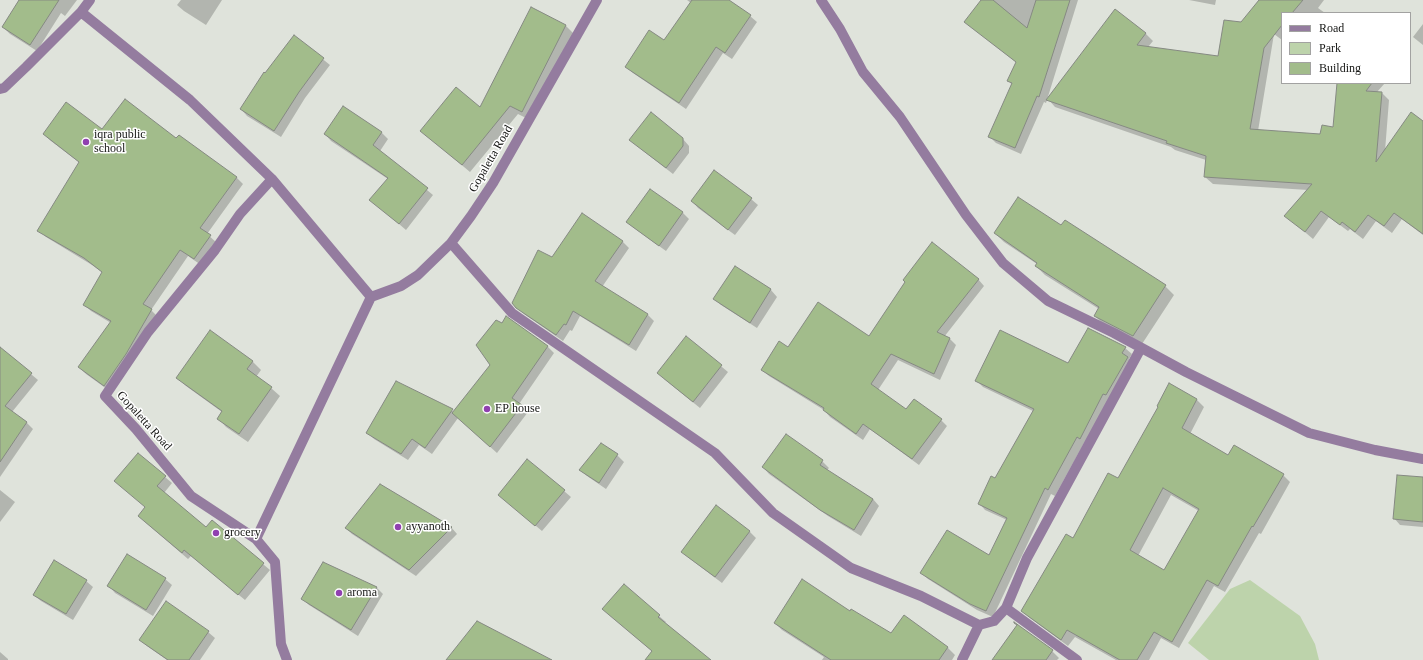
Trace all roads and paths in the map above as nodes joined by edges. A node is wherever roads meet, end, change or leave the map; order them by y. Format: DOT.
graph roads {
  1 [pos="90,0"];
  2 [pos="597,0"];
  3 [pos="821,0"];
  4 [pos="81,12"];
  5 [pos="0,89"];
  6 [pos="272,179"];
  7 [pos="451,243"];
  8 [pos="371,297"];
  9 [pos="1141,348"];
  10 [pos="1423,459"];
  11 [pos="256,539"];
  12 [pos="1006,608"];
  13 [pos="979,625"];
  14 [pos="287,660"];
  15 [pos="962,660"];
  16 [pos="1078,660"];
  1 -- 4 [label="street"];
  2 -- 7 [label="street, Gopaletta Road"];
  3 -- 9 [label="street"];
  4 -- 5 [label="street"];
  4 -- 6 [label="street"];
  6 -- 8 [label="street"];
  6 -- 11 [label="street, Gopaletta Road"];
  7 -- 8 [label="street, Gopaletta Road"];
  7 -- 13 [label="street"];
  8 -- 11 [label="street"];
  9 -- 10 [label="street"];
  9 -- 12 [label="street"];
  11 -- 14 [label="street, Gopaletta Road"];
  12 -- 13 [label="street"];
  12 -- 16 [label="street"];
  13 -- 15 [label="street"];
}
